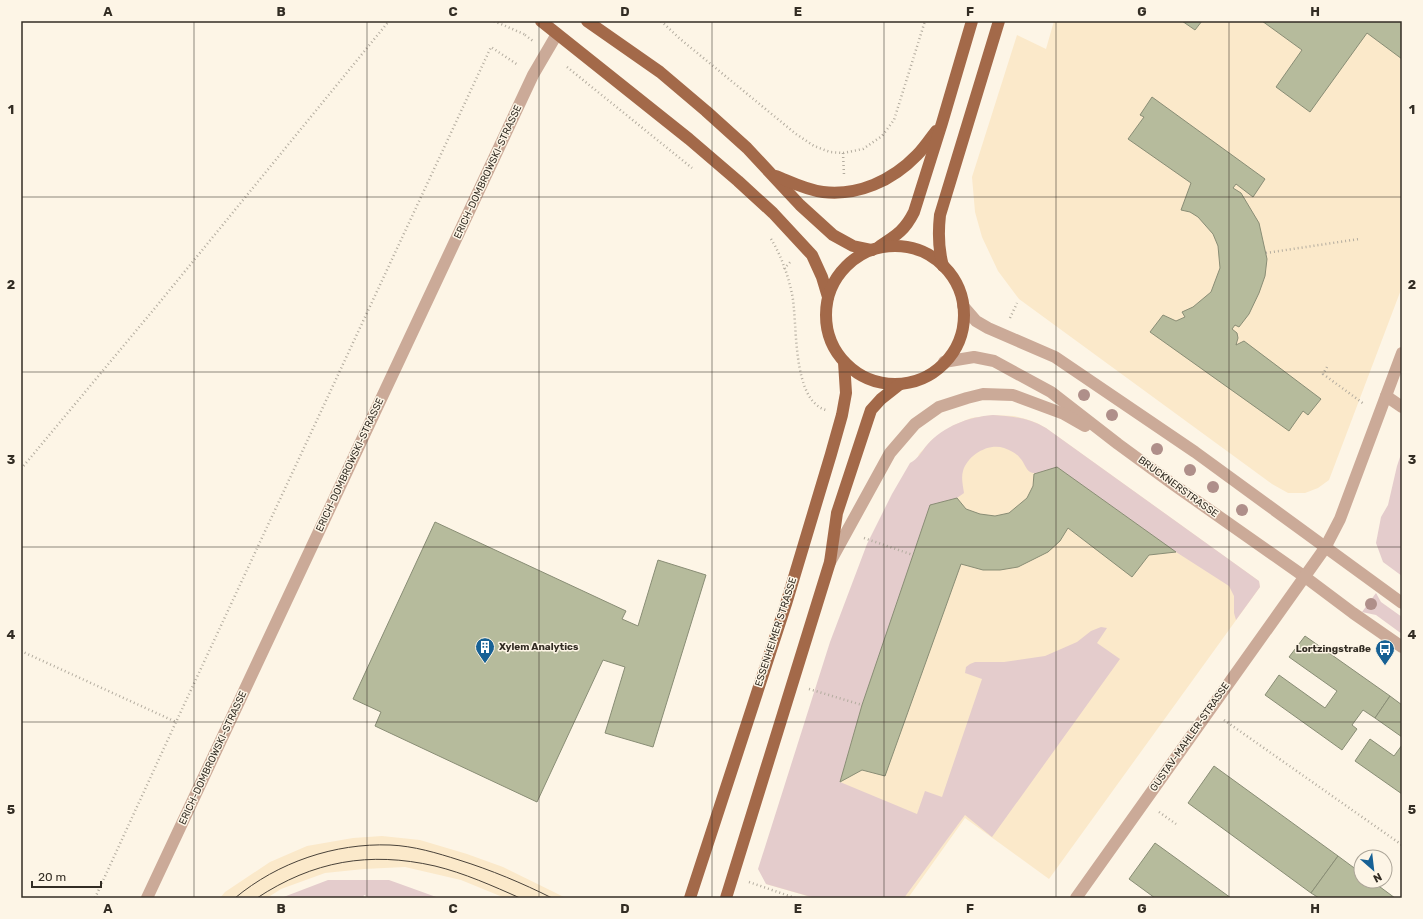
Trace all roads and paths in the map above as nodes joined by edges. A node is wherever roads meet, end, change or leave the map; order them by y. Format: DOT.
graph roads {
  1 [pos="389,21"];
  2 [pos="541,21"];
  3 [pos="587,21"];
  4 [pos="661,21"];
  5 [pos="925,21"];
  6 [pos="972,21"];
  7 [pos="999,21"];
  8 [pos="557,34"];
  9 [pos="525,35"];
  10 [pos="547,51"];
  11 [pos="533,75"];
  12 [pos="942,123"];
  13 [pos="843,153"];
  14 [pos="694,169"];
  15 [pos="774,176"];
  16 [pos="844,182"];
  17 [pos="768,235"];
  18 [pos="1359,239"];
  19 [pos="875,249"];
  20 [pos="1266,254"];
  21 [pos="943,266"];
  22 [pos="828,298"];
  23 [pos="1017,303"];
  24 [pos="963,306"];
  25 [pos="1009,321"];
  26 [pos="1402,353"];
  27 [pos="844,362"];
  28 [pos="944,362"];
  29 [pos="1327,367"];
  30 [pos="900,384"];
  31 [pos="1386,396"];
  32 [pos="1365,404"];
  33 [pos="1402,407"];
  34 [pos="832,412"];
  35 [pos="1118,444"];
  36 [pos="21,469"];
  37 [pos="864,538"];
  38 [pos="1325,548"];
  39 [pos="913,554"];
  40 [pos="830,562"];
  41 [pos="1305,577"];
  42 [pos="1402,603"];
  43 [pos="1402,647"];
  44 [pos="21,651"];
  45 [pos="809,689"];
  46 [pos="862,706"];
  47 [pos="1209,710"];
  48 [pos="176,722"];
  49 [pos="1402,845"];
  50 [pos="748,882"];
  51 [pos="95,898"];
  52 [pos="147,898"];
  53 [pos="690,898"];
  54 [pos="726,898"];
  55 [pos="795,898"];
  56 [pos="1076,898"];
  1 -- 36 [label="path"];
  2 -- 8 [label="main road"];
  3 -- 15 [label="main road"];
  4 -- 13 [label="path"];
  5 -- 13 [label="path"];
  6 -- 12 [label="main road"];
  7 -- 21 [label="main road"];
  8 -- 10 [label="street, ERICH-DOMBROWSKI-STRASSE"];
  8 -- 22 [label="main road"];
  9 -- 10 [label="path"];
  10 -- 11 [label="street, ERICH-DOMBROWSKI-STRASSE"];
  10 -- 14 [label="path"];
  11 -- 48 [label="path"];
  11 -- 52 [label="street, ERICH-DOMBROWSKI-STRASSE"];
  12 -- 15 [label="main road"];
  12 -- 19 [label="main road"];
  13 -- 16 [label="path"];
  15 -- 19 [label="main road"];
  17 -- 34 [label="path"];
  18 -- 20 [label="path"];
  19 -- 21 [label="main road"];
  19 -- 22 [label="main road"];
  21 -- 24 [label="main road"];
  22 -- 27 [label="main road"];
  23 -- 25 [label="path"];
  24 -- 28 [label="main road"];
  24 -- 38 [label="street"];
  26 -- 31 [label="street"];
  27 -- 30 [label="main road"];
  27 -- 53 [label="main road, ESSENHEIMER STRASSE"];
  28 -- 30 [label="main road"];
  28 -- 35 [label="street, BRUCKNERSTRASSE"];
  29 -- 32 [label="path"];
  30 -- 40 [label="main road"];
  31 -- 33 [label="street"];
  31 -- 38 [label="street"];
  35 -- 40 [label="street"];
  35 -- 41 [label="street, BRUCKNERSTRASSE"];
  37 -- 39 [label="path"];
  38 -- 41 [label="street"];
  38 -- 42 [label="street"];
  40 -- 54 [label="main road"];
  41 -- 43 [label="street, BRUCKNERSTRASSE"];
  41 -- 47 [label="street, GUSTAV-MAHLER-STRASSE"];
  44 -- 48 [label="path"];
  45 -- 46 [label="path"];
  47 -- 49 [label="path"];
  47 -- 56 [label="street, GUSTAV-MAHLER-STRASSE"];
  48 -- 51 [label="path"];
  50 -- 55 [label="path"];
}
